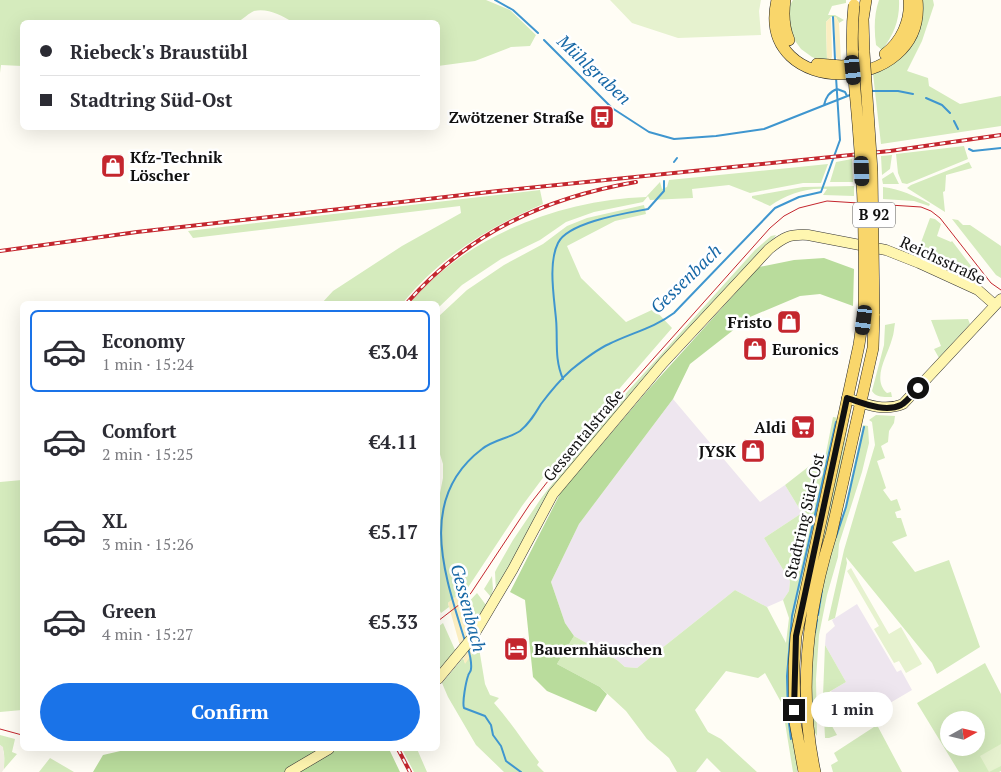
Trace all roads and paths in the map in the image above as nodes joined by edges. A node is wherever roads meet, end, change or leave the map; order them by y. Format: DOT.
graph roads {
  1 [pos="777,0"];
  2 [pos="785,0"];
  3 [pos="909,0"];
  4 [pos="917,0"];
  5 [pos="860,2"];
  6 [pos="876,64"];
  7 [pos="829,70"];
  8 [pos="786,236"];
  9 [pos="978,290"];
  10 [pos="1001,293"];
  11 [pos="998,302"];
  12 [pos="869,312"];
  13 [pos="976,326"];
  14 [pos="847,398"];
  15 [pos="861,402"];
  16 [pos="440,677"];
  17 [pos="326,751"];
  18 [pos="290,772"];
  19 [pos="804,772"];
  20 [pos="816,772"];
  1 -- 7 [label="main road"];
  2 -- 7 [label="main road"];
  3 -- 6 [label="main road"];
  4 -- 6 [label="main road"];
  5 -- 12 [label="main road, Stadtring Süd-Ost / B 92, bridge"];
  6 -- 7 [label="main road"];
  8 -- 9 [label="main road, Reichsstraße"];
  8 -- 16 [label="main road, Gessentalstraße"];
  9 -- 10 [label="main road"];
  9 -- 11 [label="main road, Reichsstraße"];
  9 -- 13 [label="main road"];
  11 -- 13 [label="main road"];
  12 -- 14 [label="main road, Stadtring Süd-Ost / B 92"];
  12 -- 15 [label="main road, Stadtring Süd-Ost / B 92"];
  13 -- 15 [label="main road"];
  14 -- 15 [label="main road"];
  14 -- 19 [label="main road, Stadtring Süd-Ost / B 92"];
  15 -- 20 [label="main road, Stadtring Süd-Ost / B 92"];
  17 -- 18 [label="main road"];
}
